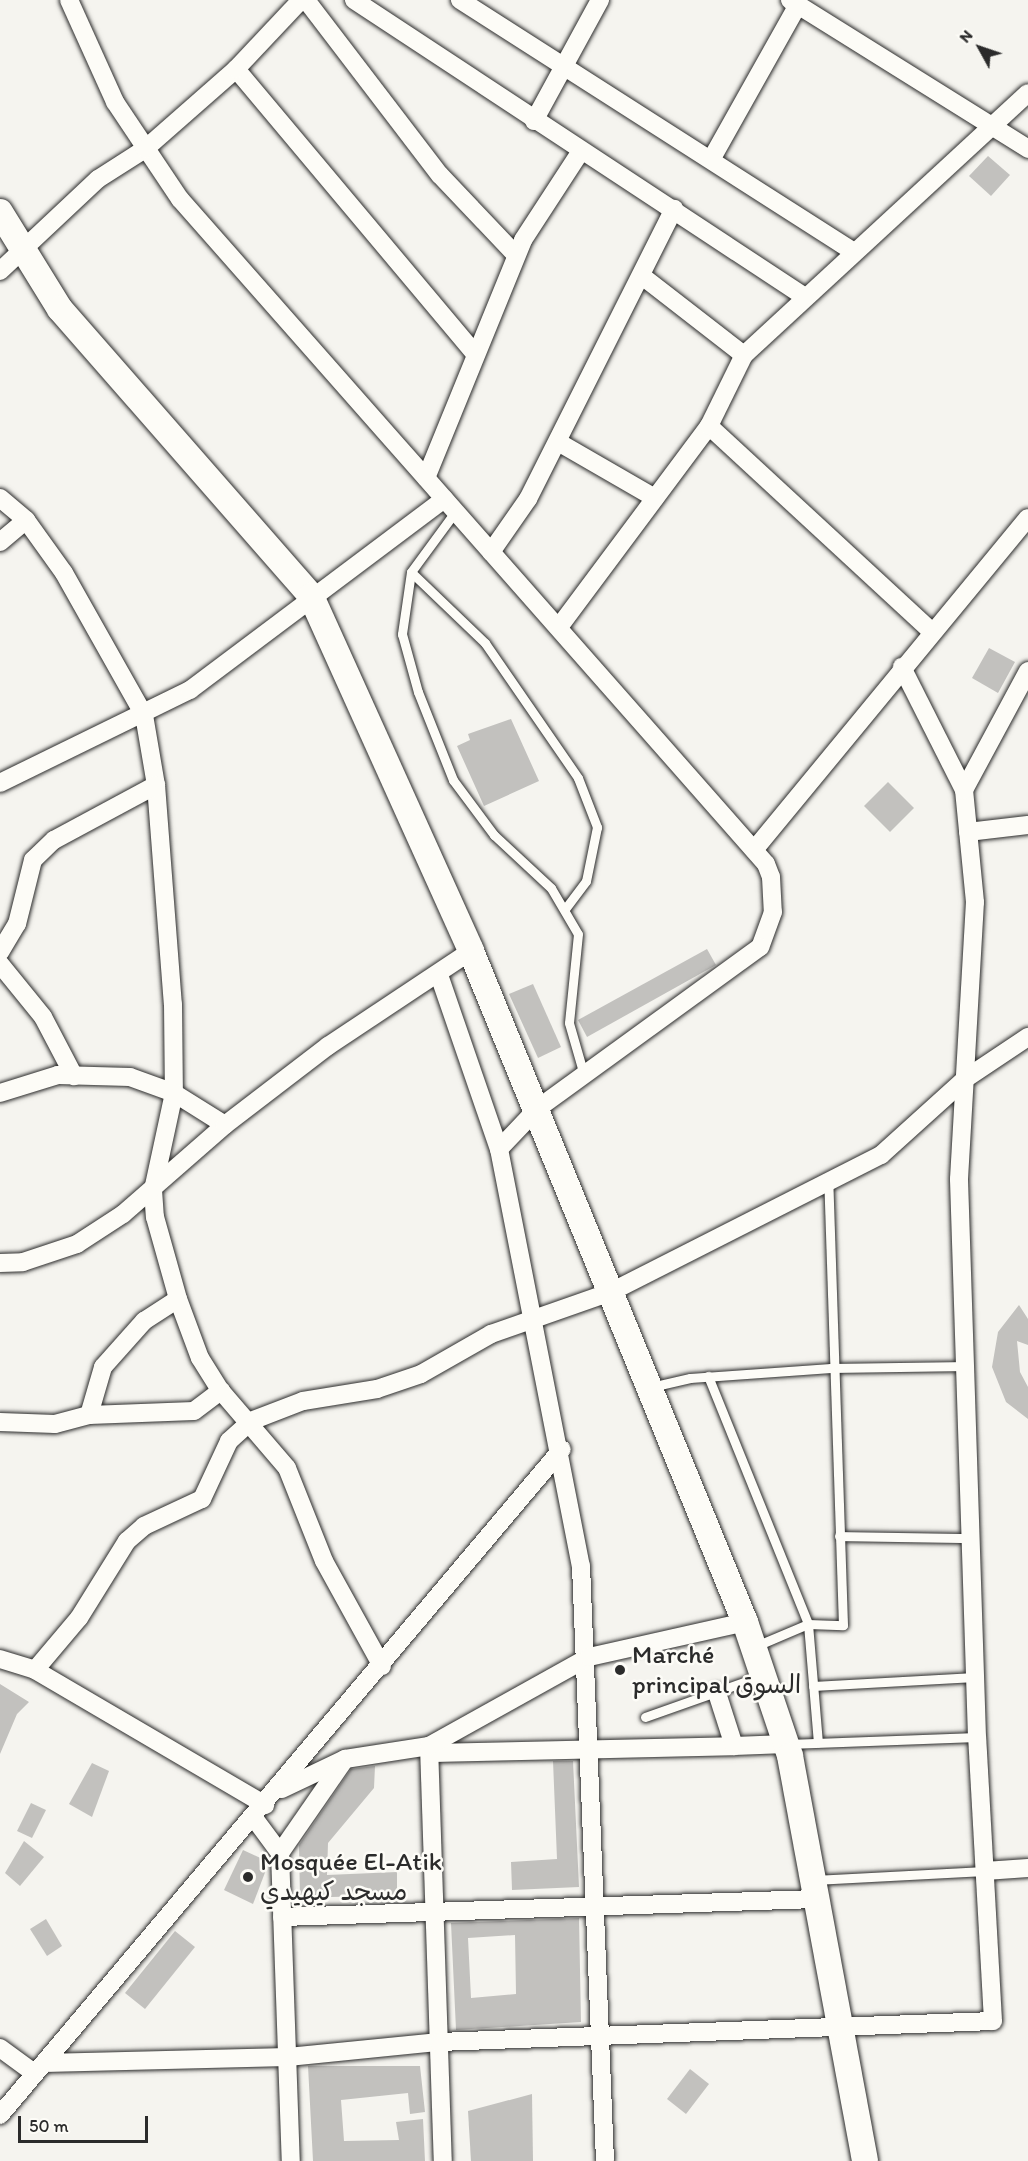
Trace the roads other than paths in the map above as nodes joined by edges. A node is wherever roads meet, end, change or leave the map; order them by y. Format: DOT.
graph roads {
  1 [pos="69,0"];
  2 [pos="301,0"];
  3 [pos="306,0"];
  4 [pos="354,0"];
  5 [pos="460,0"];
  6 [pos="600,0"];
  7 [pos="794,2"];
  8 [pos="565,68"];
  9 [pos="236,69"];
  10 [pos="1028,93"];
  11 [pos="534,121"];
  12 [pos="992,126"];
  13 [pos="145,148"];
  14 [pos="1028,149"];
  15 [pos="581,151"];
  16 [pos="712,158"];
  17 [pos="674,209"];
  18 [pos="0,212"];
  19 [pos="20,250"];
  20 [pos="854,252"];
  21 [pos="516,255"];
  22 [pos="0,271"];
  23 [pos="642,276"];
  24 [pos="805,297"];
  25 [pos="476,355"];
  26 [pos="744,355"];
  27 [pos="709,426"];
  28 [pos="558,442"];
  29 [pos="426,478"];
  30 [pos="0,498"];
  31 [pos="655,498"];
  32 [pos="450,506"];
  33 [pos="1028,518"];
  34 [pos="26,520"];
  35 [pos="0,542"];
  36 [pos="490,552"];
  37 [pos="411,572"];
  38 [pos="311,597"];
  39 [pos="559,627"];
  40 [pos="932,632"];
  41 [pos="902,667"];
  42 [pos="1028,671"];
  43 [pos="144,715"];
  44 [pos="0,783"];
  45 [pos="156,785"];
  46 [pos="964,790"];
  47 [pos="1028,825"];
  48 [pos="968,832"];
  49 [pos="754,850"];
  50 [pos="565,909"];
  51 [pos="471,951"];
  52 [pos="0,952"];
  53 [pos="0,964"];
  54 [pos="439,975"];
  55 [pos="1028,1037"];
  56 [pos="584,1075"];
  57 [pos="74,1076"];
  58 [pos="964,1078"];
  59 [pos="0,1093"];
  60 [pos="174,1093"];
  61 [pos="537,1109"];
  62 [pos="225,1125"];
  63 [pos="498,1149"];
  64 [pos="828,1182"];
  65 [pos="153,1190"];
  66 [pos="0,1263"];
  67 [pos="611,1293"];
  68 [pos="178,1299"];
  69 [pos="534,1318"];
  70 [pos="968,1366"];
  71 [pos="831,1368"];
  72 [pos="708,1377"];
  73 [pos="646,1389"];
  74 [pos="221,1391"];
  75 [pos="89,1415"];
  76 [pos="251,1421"];
  77 [pos="0,1422"];
  78 [pos="562,1449"];
  79 [pos="839,1536"];
  80 [pos="972,1538"];
  81 [pos="745,1622"];
  82 [pos="808,1624"];
  83 [pos="753,1647"];
  84 [pos="589,1657"];
  85 [pos="0,1659"];
  86 [pos="382,1666"];
  87 [pos="35,1670"];
  88 [pos="763,1675"];
  89 [pos="975,1677"];
  90 [pos="813,1686"];
  91 [pos="717,1693"];
  92 [pos="645,1717"];
  93 [pos="977,1737"];
  94 [pos="818,1743"];
  95 [pos="786,1744"];
  96 [pos="734,1746"];
  97 [pos="430,1749"];
  98 [pos="591,1751"];
  99 [pos="345,1758"];
  100 [pos="278,1791"];
  101 [pos="259,1812"];
  102 [pos="280,1853"];
  103 [pos="1028,1868"];
  104 [pos="985,1871"];
  105 [pos="813,1890"];
  106 [pos="595,1904"];
  107 [pos="436,1910"];
  108 [pos="282,1917"];
  109 [pos="838,2025"];
  110 [pos="602,2036"];
  111 [pos="439,2042"];
  112 [pos="0,2048"];
  113 [pos="288,2057"];
  114 [pos="39,2068"];
  115 [pos="0,2115"];
  116 [pos="291,2161"];
  117 [pos="443,2161"];
  118 [pos="605,2161"];
  119 [pos="865,2161"];
  1 -- 13 [label="street"];
  2 -- 9 [label="street"];
  3 -- 21 [label="street"];
  4 -- 11 [label="street"];
  5 -- 8 [label="street"];
  6 -- 8 [label="street"];
  7 -- 12 [label="street"];
  7 -- 16 [label="street"];
  8 -- 11 [label="street"];
  8 -- 16 [label="street"];
  9 -- 13 [label="street"];
  9 -- 25 [label="street"];
  10 -- 12 [label="street"];
  11 -- 15 [label="street"];
  12 -- 14 [label="street"];
  12 -- 20 [label="street"];
  13 -- 19 [label="street"];
  13 -- 29 [label="street"];
  15 -- 17 [label="street"];
  15 -- 21 [label="street"];
  16 -- 20 [label="street"];
  17 -- 23 [label="street"];
  17 -- 24 [label="street"];
  18 -- 19 [label="street"];
  19 -- 22 [label="street"];
  19 -- 38 [label="street"];
  20 -- 24 [label="street"];
  21 -- 25 [label="street"];
  23 -- 26 [label="street"];
  23 -- 28 [label="street"];
  24 -- 26 [label="street"];
  25 -- 29 [label="street"];
  26 -- 27 [label="street"];
  27 -- 31 [label="street"];
  27 -- 40 [label="street"];
  28 -- 31 [label="street"];
  28 -- 36 [label="street"];
  29 -- 32 [label="street"];
  30 -- 34 [label="street"];
  31 -- 39 [label="street"];
  32 -- 36 [label="street"];
  32 -- 37 [label="lane"];
  32 -- 38 [label="street"];
  33 -- 40 [label="street"];
  34 -- 35 [label="street"];
  34 -- 43 [label="street"];
  36 -- 39 [label="street"];
  37 -- 50 [label="lane"];
  37 -- 50 [label="lane"];
  38 -- 43 [label="street"];
  38 -- 51 [label="street"];
  39 -- 49 [label="street"];
  40 -- 41 [label="street"];
  41 -- 46 [label="street"];
  41 -- 49 [label="street"];
  42 -- 46 [label="street"];
  43 -- 44 [label="street"];
  43 -- 45 [label="street"];
  45 -- 52 [label="street"];
  45 -- 60 [label="street"];
  46 -- 48 [label="street"];
  47 -- 48 [label="street"];
  48 -- 58 [label="street"];
  49 -- 56 [label="street"];
  50 -- 56 [label="lane"];
  51 -- 54 [label="street"];
  51 -- 61 [label="street"];
  53 -- 57 [label="street"];
  54 -- 62 [label="street"];
  54 -- 63 [label="street"];
  55 -- 58 [label="street"];
  56 -- 61 [label="street"];
  57 -- 59 [label="street"];
  57 -- 60 [label="street"];
  58 -- 64 [label="street"];
  58 -- 70 [label="street"];
  60 -- 62 [label="street"];
  60 -- 65 [label="street"];
  61 -- 63 [label="street"];
  61 -- 67 [label="street"];
  62 -- 65 [label="street"];
  63 -- 69 [label="street"];
  64 -- 67 [label="street"];
  64 -- 71 [label="lane"];
  65 -- 66 [label="street"];
  65 -- 68 [label="street"];
  67 -- 69 [label="street"];
  67 -- 73 [label="street"];
  68 -- 74 [label="street"];
  68 -- 75 [label="street"];
  69 -- 76 [label="street"];
  69 -- 78 [label="street"];
  70 -- 71 [label="lane"];
  70 -- 80 [label="street"];
  71 -- 72 [label="lane"];
  71 -- 79 [label="lane"];
  72 -- 73 [label="lane"];
  72 -- 82 [label="lane"];
  73 -- 81 [label="street"];
  74 -- 75 [label="street"];
  74 -- 76 [label="street"];
  75 -- 77 [label="street"];
  76 -- 86 [label="street"];
  76 -- 87 [label="street"];
  78 -- 84 [label="street"];
  78 -- 86 [label="street"];
  79 -- 80 [label="lane"];
  79 -- 82 [label="lane"];
  80 -- 89 [label="street"];
  81 -- 83 [label="street"];
  81 -- 84 [label="street"];
  82 -- 83 [label="lane"];
  82 -- 90 [label="lane"];
  83 -- 88 [label="street"];
  84 -- 97 [label="street"];
  84 -- 98 [label="street"];
  85 -- 87 [label="street"];
  86 -- 100 [label="street"];
  87 -- 101 [label="street"];
  88 -- 91 [label="lane"];
  88 -- 95 [label="street"];
  89 -- 90 [label="lane"];
  89 -- 93 [label="street"];
  90 -- 94 [label="lane"];
  91 -- 92 [label="lane"];
  91 -- 96 [label="street"];
  93 -- 94 [label="lane"];
  93 -- 104 [label="street"];
  94 -- 95 [label="lane"];
  95 -- 96 [label="street"];
  95 -- 105 [label="street"];
  96 -- 98 [label="street"];
  97 -- 98 [label="street"];
  97 -- 99 [label="street"];
  97 -- 107 [label="street"];
  98 -- 106 [label="street"];
  99 -- 100 [label="street"];
  99 -- 102 [label="street"];
  100 -- 101 [label="street"];
  101 -- 102 [label="street"];
  101 -- 114 [label="street"];
  102 -- 108 [label="street"];
  103 -- 104 [label="street"];
  104 -- 105 [label="lane"];
  104 -- 109 [label="street"];
  105 -- 106 [label="street"];
  105 -- 109 [label="street"];
  106 -- 107 [label="street"];
  106 -- 110 [label="street"];
  107 -- 108 [label="street"];
  107 -- 111 [label="street"];
  108 -- 113 [label="street"];
  109 -- 110 [label="street"];
  109 -- 119 [label="street"];
  110 -- 111 [label="street"];
  110 -- 118 [label="street"];
  111 -- 113 [label="street"];
  111 -- 117 [label="street"];
  112 -- 114 [label="street"];
  113 -- 114 [label="street"];
  113 -- 116 [label="street"];
  114 -- 115 [label="street"];
}
